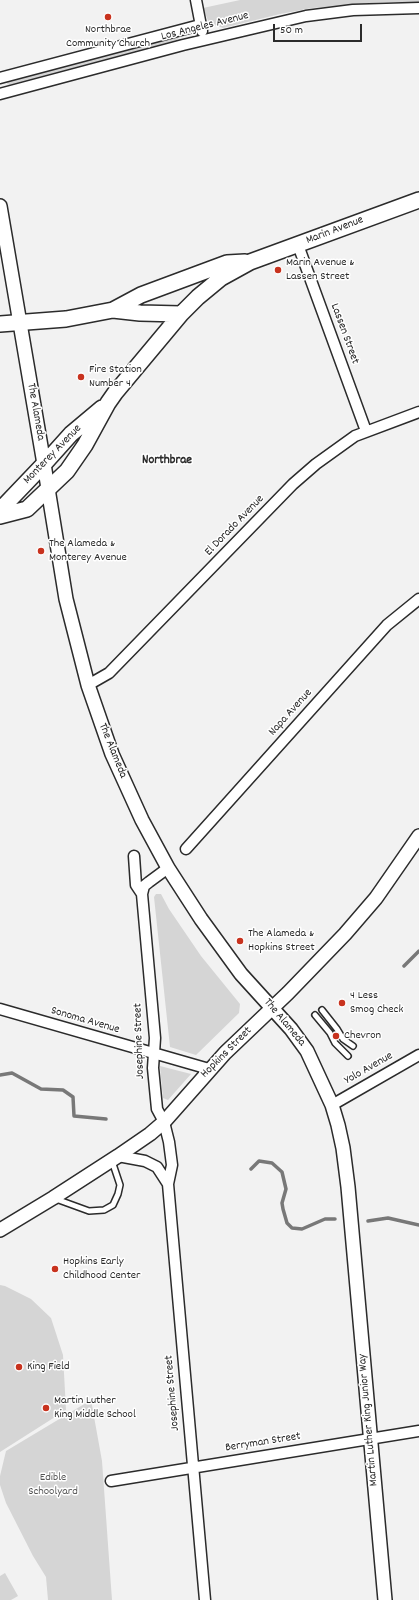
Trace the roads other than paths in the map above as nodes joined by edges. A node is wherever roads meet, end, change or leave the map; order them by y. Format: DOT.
graph roads {
  1 [pos="196,0"];
  2 [pos="419,8"];
  3 [pos="200,25"];
  4 [pos="204,40"];
  5 [pos="0,78"];
  6 [pos="0,94"];
  7 [pos="419,200"];
  8 [pos="0,206"];
  9 [pos="298,245"];
  10 [pos="250,262"];
  11 [pos="113,310"];
  12 [pos="181,314"];
  13 [pos="20,323"];
  14 [pos="0,324"];
  15 [pos="108,403"];
  16 [pos="419,412"];
  17 [pos="366,431"];
  18 [pos="44,464"];
  19 [pos="48,489"];
  20 [pos="0,510"];
  21 [pos="0,516"];
  22 [pos="419,599"];
  23 [pos="88,685"];
  24 [pos="419,836"];
  25 [pos="186,849"];
  26 [pos="134,856"];
  27 [pos="168,868"];
  28 [pos="142,894"];
  29 [pos="272,1008"];
  30 [pos="0,1009"];
  31 [pos="322,1010"];
  32 [pos="315,1015"];
  33 [pos="353,1046"];
  34 [pos="154,1054"];
  35 [pos="348,1056"];
  36 [pos="419,1056"];
  37 [pos="209,1069"];
  38 [pos="332,1105"];
  39 [pos="164,1122"];
  40 [pos="115,1158"];
  41 [pos="168,1184"];
  42 [pos="53,1198"];
  43 [pos="0,1230"];
  44 [pos="353,1240"];
  45 [pos="419,1431"];
  46 [pos="370,1439"];
  47 [pos="193,1468"];
  48 [pos="111,1481"];
  49 [pos="205,1600"];
  50 [pos="385,1600"];
  1 -- 3 [label="street"];
  2 -- 4 [label="street, Los Angeles Avenue"];
  3 -- 4 [label="street"];
  3 -- 5 [label="street, Los Angeles Avenue"];
  4 -- 6 [label="street, Los Angeles Avenue"];
  7 -- 9 [label="main road, Marin Avenue"];
  8 -- 13 [label="street, The Alameda"];
  9 -- 10 [label="main road, Marin Avenue"];
  9 -- 17 [label="street, Lassen Street"];
  10 -- 11 [label="main road, Marin Avenue"];
  10 -- 12 [label="main road, Marin Avenue"];
  11 -- 12 [label="main road, Marin Avenue"];
  11 -- 13 [label="main road, Marin Avenue"];
  12 -- 15 [label="main road, Monterey Avenue"];
  13 -- 14 [label="main road, Marin Avenue"];
  13 -- 18 [label="street, The Alameda"];
  15 -- 18 [label="main road, Monterey Avenue"];
  15 -- 19 [label="main road, Monterey Avenue"];
  16 -- 17 [label="street, El Dorado Avenue"];
  17 -- 23 [label="street, El Dorado Avenue"];
  18 -- 19 [label="street, The Alameda"];
  18 -- 20 [label="main road, Monterey Avenue"];
  19 -- 21 [label="main road, Monterey Avenue"];
  19 -- 23 [label="street, The Alameda"];
  22 -- 25 [label="street, Napa Avenue"];
  23 -- 27 [label="street, The Alameda"];
  24 -- 29 [label="street, Hopkins Street"];
  26 -- 28 [label="street, Josephine Street"];
  27 -- 28 [label="street"];
  27 -- 29 [label="street, The Alameda"];
  28 -- 34 [label="street, Josephine Street"];
  29 -- 37 [label="street, Hopkins Street"];
  29 -- 38 [label="street, The Alameda"];
  30 -- 34 [label="street, Sonoma Avenue"];
  31 -- 33 [label="lane"];
  32 -- 35 [label="lane"];
  34 -- 37 [label="street, Sonoma Avenue"];
  34 -- 39 [label="street, Josephine Street"];
  36 -- 38 [label="street, Yolo Avenue"];
  37 -- 39 [label="street, Hopkins Street"];
  38 -- 44 [label="street, The Alameda"];
  39 -- 40 [label="street, Hopkins Street"];
  39 -- 41 [label="street, Josephine Street"];
  40 -- 41 [label="street, Josephine Street"];
  40 -- 42 [label="street, Hopkins Street"];
  40 -- 42 [label="lane"];
  41 -- 47 [label="street, Josephine Street"];
  42 -- 43 [label="street, Hopkins Street"];
  44 -- 46 [label="street, Martin Luther King Junior Way"];
  45 -- 46 [label="street, Berryman Street"];
  46 -- 47 [label="street, Berryman Street"];
  46 -- 50 [label="street, Martin Luther King Junior Way"];
  47 -- 48 [label="street, Berryman Street"];
  47 -- 49 [label="street, Josephine Street"];
}
